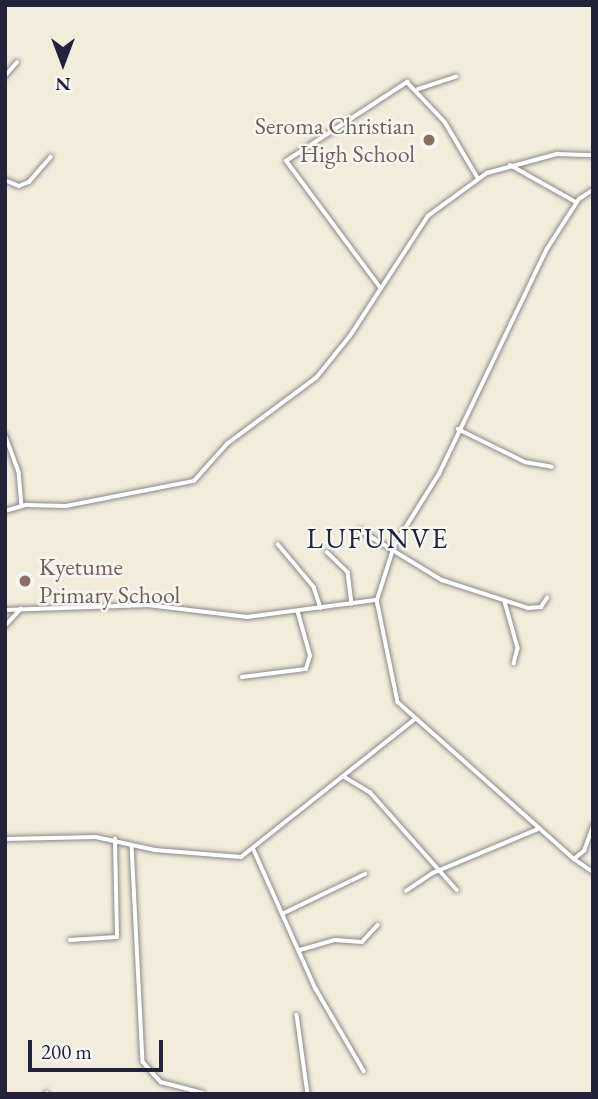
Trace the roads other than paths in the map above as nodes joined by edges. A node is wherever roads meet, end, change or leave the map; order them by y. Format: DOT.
graph roads {
  1 [pos="17,62"];
  2 [pos="5,76"];
  3 [pos="456,77"];
  4 [pos="418,89"];
  5 [pos="593,155"];
  6 [pos="51,157"];
  7 [pos="510,165"];
  8 [pos="478,178"];
  9 [pos="5,180"];
  10 [pos="593,190"];
  11 [pos="576,202"];
  12 [pos="381,289"];
  13 [pos="458,429"];
  14 [pos="5,434"];
  15 [pos="552,467"];
  16 [pos="22,506"];
  17 [pos="5,511"];
  18 [pos="360,530"];
  19 [pos="278,544"];
  20 [pos="392,551"];
  21 [pos="327,552"];
  22 [pos="547,598"];
  23 [pos="377,600"];
  24 [pos="505,601"];
  25 [pos="352,604"];
  26 [pos="20,609"];
  27 [pos="321,609"];
  28 [pos="5,610"];
  29 [pos="298,613"];
  30 [pos="5,626"];
  31 [pos="514,664"];
  32 [pos="242,677"];
  33 [pos="414,720"];
  34 [pos="343,776"];
  35 [pos="593,826"];
  36 [pos="538,829"];
  37 [pos="5,839"];
  38 [pos="115,839"];
  39 [pos="132,845"];
  40 [pos="254,850"];
  41 [pos="574,859"];
  42 [pos="442,869"];
  43 [pos="593,872"];
  44 [pos="365,873"];
  45 [pos="457,890"];
  46 [pos="406,891"];
  47 [pos="284,913"];
  48 [pos="378,925"];
  49 [pos="70,940"];
  50 [pos="300,950"];
  51 [pos="297,1015"];
  52 [pos="364,1071"];
  53 [pos="203,1093"];
  54 [pos="309,1094"];
  1 -- 2 [label="street"];
  3 -- 4 [label="street"];
  4 -- 8 [label="street"];
  4 -- 12 [label="street"];
  5 -- 7 [label="street"];
  6 -- 9 [label="street"];
  7 -- 8 [label="street"];
  7 -- 11 [label="street"];
  8 -- 12 [label="street"];
  10 -- 11 [label="street"];
  11 -- 13 [label="street"];
  12 -- 16 [label="street"];
  13 -- 15 [label="street"];
  13 -- 20 [label="street"];
  14 -- 16 [label="street"];
  16 -- 17 [label="street"];
  18 -- 20 [label="street"];
  19 -- 27 [label="street"];
  20 -- 23 [label="street"];
  20 -- 24 [label="street"];
  21 -- 25 [label="street"];
  22 -- 24 [label="street"];
  23 -- 25 [label="street"];
  23 -- 33 [label="street"];
  24 -- 31 [label="street"];
  25 -- 27 [label="street"];
  26 -- 28 [label="street"];
  26 -- 29 [label="street"];
  26 -- 30 [label="street"];
  27 -- 29 [label="street"];
  29 -- 32 [label="street"];
  33 -- 34 [label="street"];
  33 -- 36 [label="street"];
  34 -- 40 [label="street"];
  34 -- 42 [label="street"];
  35 -- 41 [label="street"];
  36 -- 41 [label="street"];
  36 -- 42 [label="street"];
  37 -- 38 [label="street"];
  38 -- 39 [label="street"];
  38 -- 49 [label="street"];
  39 -- 40 [label="street"];
  39 -- 53 [label="street"];
  40 -- 47 [label="street"];
  41 -- 43 [label="street"];
  42 -- 45 [label="street"];
  42 -- 46 [label="street"];
  44 -- 47 [label="street"];
  47 -- 50 [label="street"];
  48 -- 50 [label="street"];
  50 -- 52 [label="street"];
  51 -- 54 [label="street"];
}
